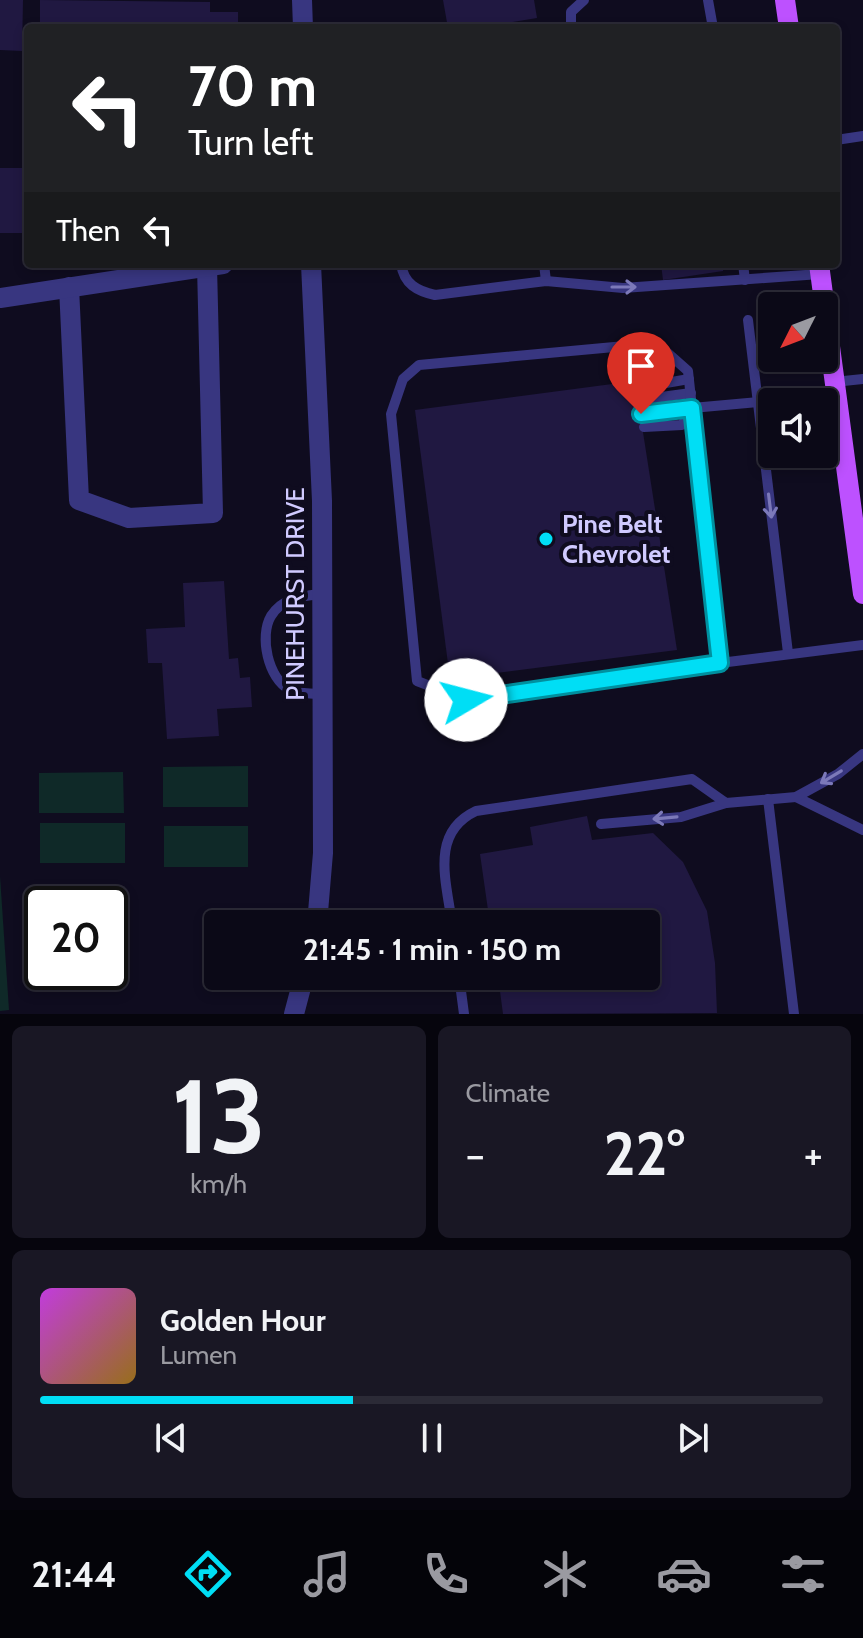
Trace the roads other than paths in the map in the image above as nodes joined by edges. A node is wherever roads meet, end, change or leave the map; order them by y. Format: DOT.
graph roads {
  1 [pos="302,0"];
  2 [pos="584,0"];
  3 [pos="708,0"];
  4 [pos="785,0"];
  5 [pos="303,24"];
  6 [pos="571,24"];
  7 [pos="712,24"];
  8 [pos="788,24"];
  9 [pos="863,136"];
  10 [pos="840,139"];
  11 [pos="195,268"];
  12 [pos="215,268"];
  13 [pos="311,268"];
  14 [pos="403,268"];
  15 [pos="544,268"];
  16 [pos="744,268"];
  17 [pos="820,269"];
  18 [pos="745,280"];
  19 [pos="546,281"];
  20 [pos="69,287"];
  21 [pos="0,298"];
  22 [pos="748,320"];
  23 [pos="689,379"];
  24 [pos="863,379"];
  25 [pos="637,388"];
  26 [pos="835,388"];
  27 [pos="838,388"];
  28 [pos="691,393"];
  29 [pos="639,400"];
  30 [pos="757,401"];
  31 [pos="838,411"];
  32 [pos="641,414"];
  33 [pos="693,414"];
  34 [pos="644,427"];
  35 [pos="322,594"];
  36 [pos="863,594"];
  37 [pos="863,645"];
  38 [pos="788,653"];
  39 [pos="720,663"];
  40 [pos="322,695"];
  41 [pos="863,754"];
  42 [pos="796,797"];
  43 [pos="768,799"];
  44 [pos="726,803"];
  45 [pos="601,824"];
  46 [pos="863,830"];
  47 [pos="318,910"];
  48 [pos="451,910"];
  49 [pos="300,990"];
  50 [pos="461,990"];
  51 [pos="294,1014"];
  52 [pos="464,1014"];
  53 [pos="794,1014"];
  1 -- 5 [label="street"];
  2 -- 6 [label="lane"];
  3 -- 7 [label="lane"];
  4 -- 8 [label="main road"];
  9 -- 10 [label="lane"];
  11 -- 20 [label="street"];
  12 -- 20 [label="street"];
  13 -- 35 [label="street, PINEHURST DRIVE"];
  14 -- 19 [label="lane"];
  15 -- 19 [label="lane"];
  16 -- 18 [label="lane"];
  17 -- 18 [label="lane"];
  17 -- 26 [label="main road"];
  19 -- 18 [label="lane, one-way"];
  20 -- 21 [label="street"];
  22 -- 30 [label="lane"];
  23 -- 25 [label="lane"];
  23 -- 28 [label="lane"];
  23 -- 39 [label="lane"];
  24 -- 27 [label="lane"];
  28 -- 29 [label="lane"];
  28 -- 33 [label="lane"];
  30 -- 33 [label="lane"];
  30 -- 38 [label="lane, one-way"];
  31 -- 36 [label="main road"];
  32 -- 33 [label="lane"];
  33 -- 34 [label="lane"];
  33 -- 39 [label="lane"];
  35 -- 40 [label="street, PINEHURST DRIVE"];
  35 -- 40 [label="lane"];
  37 -- 38 [label="lane"];
  38 -- 39 [label="lane"];
  40 -- 47 [label="street, PINEHURST DRIVE"];
  41 -- 42 [label="lane, one-way"];
  42 -- 43 [label="lane"];
  42 -- 46 [label="lane"];
  43 -- 44 [label="lane"];
  43 -- 53 [label="lane"];
  44 -- 45 [label="lane, one-way"];
  44 -- 48 [label="lane"];
  49 -- 51 [label="street"];
  50 -- 52 [label="lane"];
}
